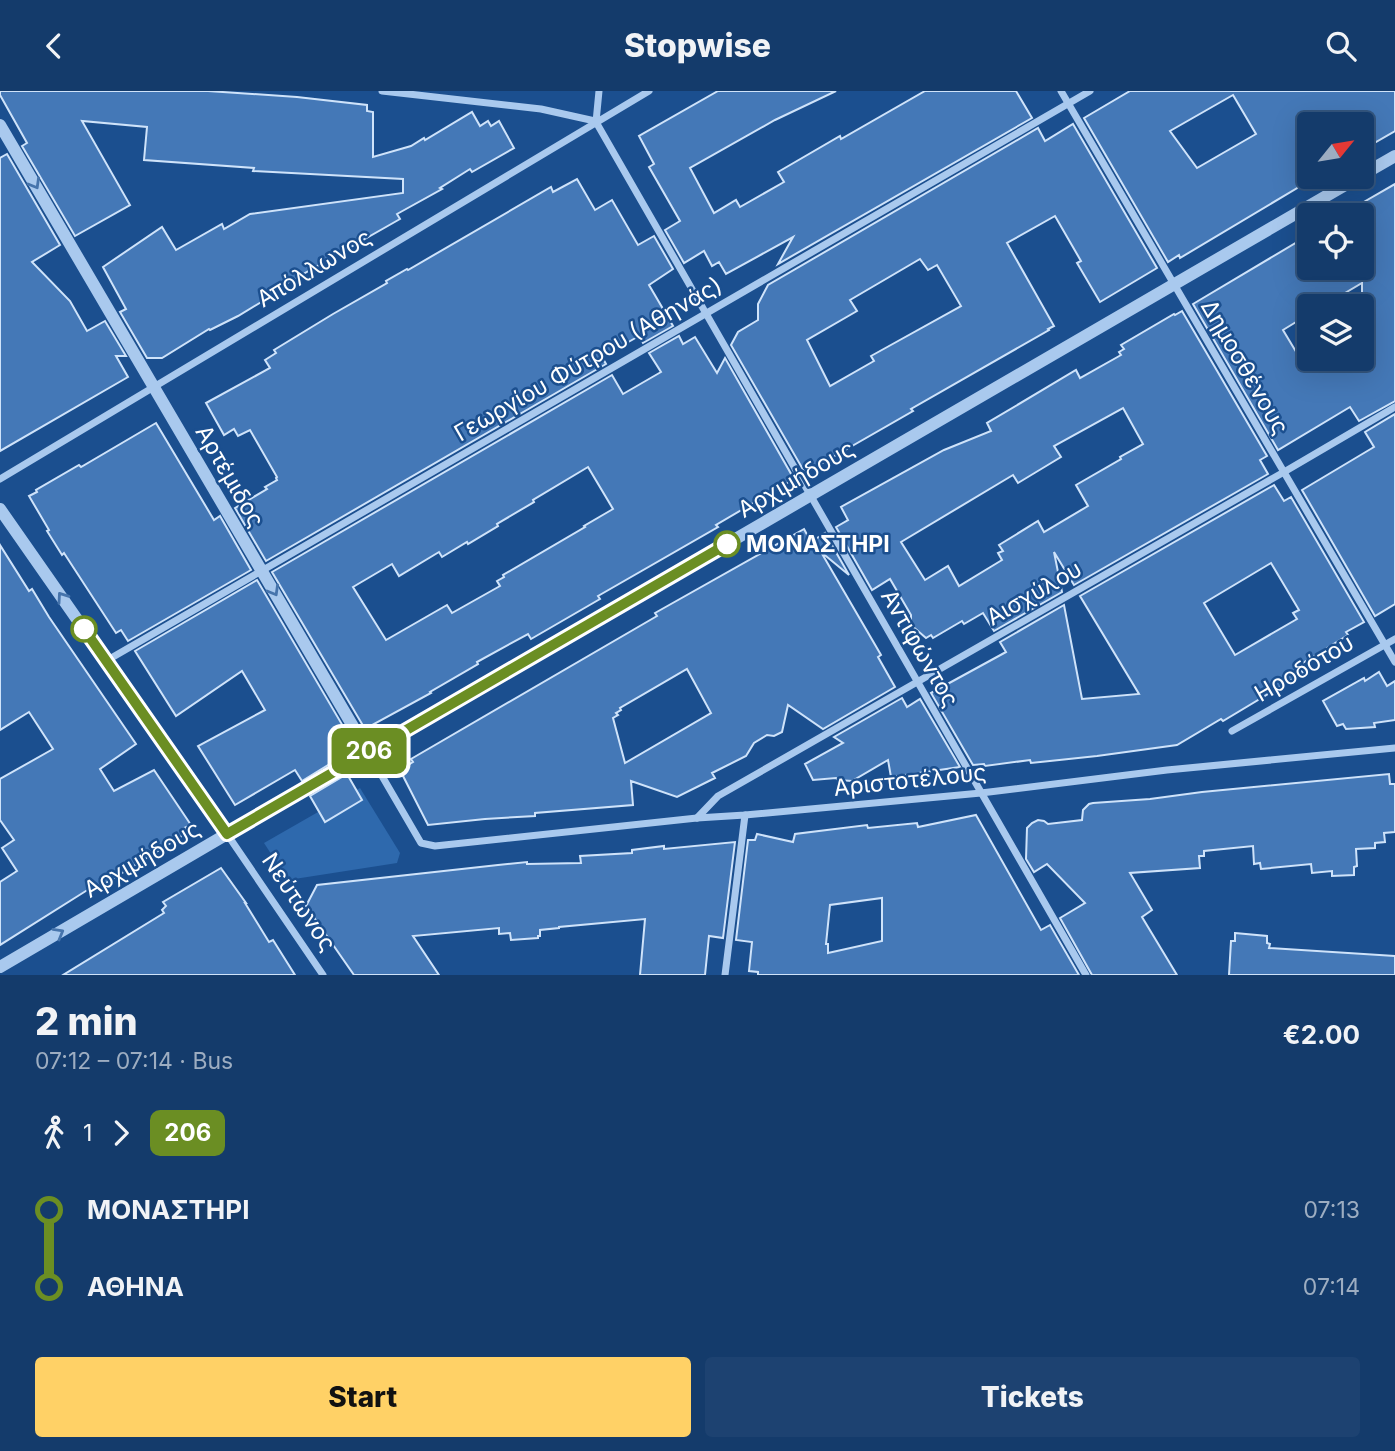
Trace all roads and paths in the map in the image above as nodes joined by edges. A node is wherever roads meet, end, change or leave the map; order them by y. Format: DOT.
graph roads {
  1 [pos="382,91"];
  2 [pos="599,91"];
  3 [pos="649,91"];
  4 [pos="1062,91"];
  5 [pos="1090,91"];
  6 [pos="1069,103"];
  7 [pos="596,122"];
  8 [pos="0,125"];
  9 [pos="1395,156"];
  10 [pos="1374,168"];
  11 [pos="1337,189"];
  12 [pos="1174,283"];
  13 [pos="706,313"];
  14 [pos="154,387"];
  15 [pos="1395,407"];
  16 [pos="1284,472"];
  17 [pos="0,479"];
  18 [pos="810,495"];
  19 [pos="0,509"];
  20 [pos="262,571"];
  21 [pos="1395,639"];
  22 [pos="1385,644"];
  23 [pos="106,661"];
  24 [pos="1395,662"];
  25 [pos="918,682"];
  26 [pos="1232,731"];
  27 [pos="1395,748"];
  28 [pos="368,752"];
  29 [pos="981,793"];
  30 [pos="745,815"];
  31 [pos="697,818"];
  32 [pos="227,834"];
  33 [pos="428,844"];
  34 [pos="0,967"];
  35 [pos="323,975"];
  36 [pos="725,975"];
  37 [pos="1086,975"];
  1 -- 7 [label="street"];
  2 -- 7 [label="street"];
  3 -- 7 [label="street, Απόλλωνος"];
  4 -- 6 [label="street, Δημοσθένους"];
  5 -- 6 [label="street, Γεωργίου Φύτρου (Αθηνάς)"];
  6 -- 12 [label="street, Δημοσθένους"];
  6 -- 13 [label="street, Γεωργίου Φύτρου (Αθηνάς)"];
  7 -- 13 [label="street, Αντιφώντος"];
  7 -- 14 [label="street, Απόλλωνος"];
  8 -- 14 [label="street, Αρτέμιδος, one-way"];
  9 -- 10 [label="street, Αρχιμήδους"];
  11 -- 12 [label="street, Αρχιμήδους"];
  12 -- 16 [label="street, Δημοσθένους"];
  12 -- 18 [label="street, Αρχιμήδους"];
  13 -- 18 [label="street, Αντιφώντος"];
  13 -- 20 [label="street, Γεωργίου Φύτρου (Αθηνάς)"];
  14 -- 17 [label="street, Απόλλωνος"];
  14 -- 20 [label="street, Αρτέμιδος"];
  15 -- 16 [label="street, Αισχύλου"];
  16 -- 22 [label="street, Δημοσθένους"];
  16 -- 25 [label="street, Αισχύλου"];
  18 -- 25 [label="street, Αντιφώντος"];
  18 -- 28 [label="street, Αρχιμήδους"];
  23 -- 19 [label="street, Νεύτωνος, one-way"];
  20 -- 23 [label="street, Γεωργίου Φύτρου (Αθηνάς)"];
  20 -- 28 [label="street, Αρτέμιδος, one-way"];
  21 -- 22 [label="street, Ηροδότου"];
  22 -- 24 [label="street, Δημοσθένους"];
  22 -- 26 [label="street, Ηροδότου"];
  23 -- 32 [label="street, Νεύτωνος"];
  25 -- 29 [label="street, Αντιφώντος"];
  25 -- 31 [label="street, Αισχύλου"];
  27 -- 29 [label="street, Αριστοτέλους"];
  28 -- 32 [label="street, Αρχιμήδους"];
  28 -- 33 [label="street, Αρτέμιδος"];
  29 -- 30 [label="street, Αριστοτέλους"];
  29 -- 37 [label="street, Αντιφώντος"];
  30 -- 31 [label="street, Αριστοτέλους"];
  30 -- 36 [label="street"];
  31 -- 33 [label="street, Αριστοτέλους"];
  34 -- 32 [label="street, Αρχιμήδους, one-way"];
  32 -- 35 [label="street, Νεύτωνος"];
}
